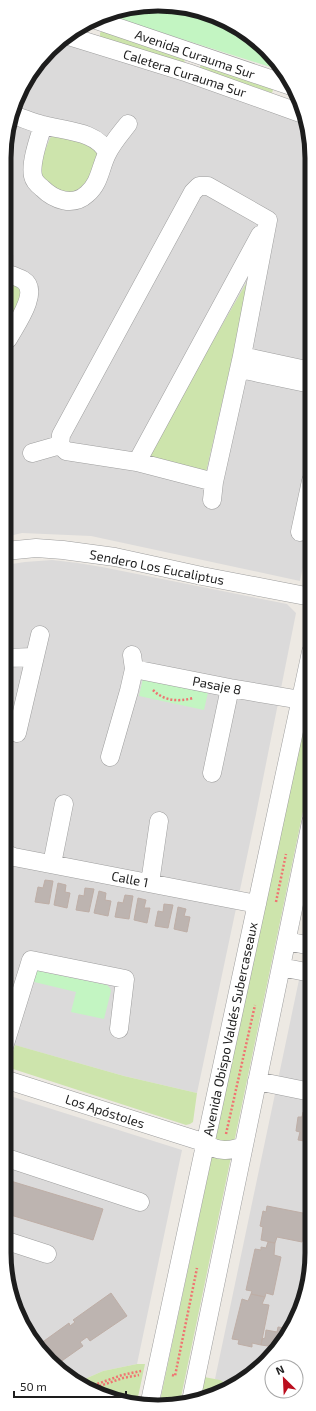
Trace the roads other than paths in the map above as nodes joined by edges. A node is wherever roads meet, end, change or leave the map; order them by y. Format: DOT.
graph roads {
  1 [pos="101,23"];
  2 [pos="95,25"];
  3 [pos="73,38"];
  4 [pos="89,43"];
  5 [pos="196,54"];
  6 [pos="188,73"];
  7 [pos="284,84"];
  8 [pos="286,87"];
  9 [pos="275,103"];
  10 [pos="297,112"];
  11 [pos="17,116"];
  12 [pos="128,124"];
  13 [pos="43,125"];
  14 [pos="107,153"];
  15 [pos="268,220"];
  16 [pos="11,275"];
  17 [pos="11,334"];
  18 [pos="241,363"];
  19 [pos="305,370"];
  20 [pos="305,382"];
  21 [pos="60,445"];
  22 [pos="32,453"];
  23 [pos="136,462"];
  24 [pos="214,482"];
  25 [pos="212,500"];
  26 [pos="305,509"];
  27 [pos="300,532"];
  28 [pos="11,550"];
  29 [pos="305,597"];
  30 [pos="40,635"];
  31 [pos="34,657"];
  32 [pos="11,658"];
  33 [pos="305,678"];
  34 [pos="230,688"];
  35 [pos="300,700"];
  36 [pos="17,733"];
  37 [pos="110,757"];
  38 [pos="212,773"];
  39 [pos="64,804"];
  40 [pos="159,821"];
  41 [pos="305,852"];
  42 [pos="11,856"];
  43 [pos="52,864"];
  44 [pos="150,883"];
  45 [pos="257,904"];
  46 [pos="287,941"];
  47 [pos="305,945"];
  48 [pos="281,967"];
  49 [pos="305,972"];
  50 [pos="11,1025"];
  51 [pos="119,1029"];
  52 [pos="11,1081"];
  53 [pos="257,1081"];
  54 [pos="305,1091"];
  55 [pos="206,1143"];
  56 [pos="244,1146"];
  57 [pos="11,1159"];
  58 [pos="140,1202"];
  59 [pos="11,1242"];
  60 [pos="47,1254"];
  61 [pos="192,1396"];
  62 [pos="150,1400"];
  1 -- 5 [label="street, Avenida Curauma Sur"];
  2 -- 4 [label="street"];
  3 -- 4 [label="street, Caletera Curauma Sur"];
  4 -- 6 [label="street, Caletera Curauma Sur"];
  5 -- 6 [label="street"];
  5 -- 7 [label="street, Avenida Curauma Sur"];
  6 -- 9 [label="street, Caletera Curauma Sur"];
  8 -- 9 [label="street"];
  9 -- 10 [label="street, Caletera Curauma Sur"];
  11 -- 13 [label="street"];
  12 -- 14 [label="street"];
  13 -- 14 [label="street"];
  13 -- 14 [label="street"];
  15 -- 18 [label="street"];
  15 -- 21 [label="street"];
  15 -- 23 [label="street"];
  16 -- 17 [label="street"];
  18 -- 19 [label="street"];
  18 -- 20 [label="street"];
  18 -- 24 [label="street"];
  21 -- 22 [label="street"];
  21 -- 23 [label="street"];
  23 -- 24 [label="street"];
  24 -- 25 [label="street"];
  26 -- 27 [label="street"];
  28 -- 29 [label="street, Sendero Los Eucaliptus"];
  30 -- 31 [label="street"];
  31 -- 32 [label="street"];
  31 -- 36 [label="street"];
  33 -- 35 [label="street, Avenida Obispo Valdés Subercaseaux"];
  34 -- 35 [label="street, Pasaje 8"];
  34 -- 37 [label="street, Pasaje 8"];
  34 -- 38 [label="street"];
  35 -- 45 [label="street, Avenida Obispo Valdés Subercaseaux"];
  39 -- 43 [label="street"];
  40 -- 44 [label="street"];
  41 -- 46 [label="street"];
  42 -- 43 [label="street, Calle 1"];
  43 -- 44 [label="street, Calle 1"];
  44 -- 45 [label="street, Calle 1"];
  45 -- 55 [label="street, Avenida Obispo Valdés Subercaseaux"];
  46 -- 47 [label="street"];
  46 -- 48 [label="street"];
  48 -- 49 [label="street"];
  48 -- 53 [label="street"];
  50 -- 51 [label="street"];
  52 -- 55 [label="street, Los Apóstoles"];
  53 -- 54 [label="street"];
  53 -- 56 [label="street"];
  55 -- 56 [label="street, Los Apóstoles"];
  55 -- 62 [label="street, Avenida Obispo Valdés Subercaseaux"];
  56 -- 61 [label="street"];
  57 -- 58 [label="street"];
  59 -- 60 [label="street"];
}
